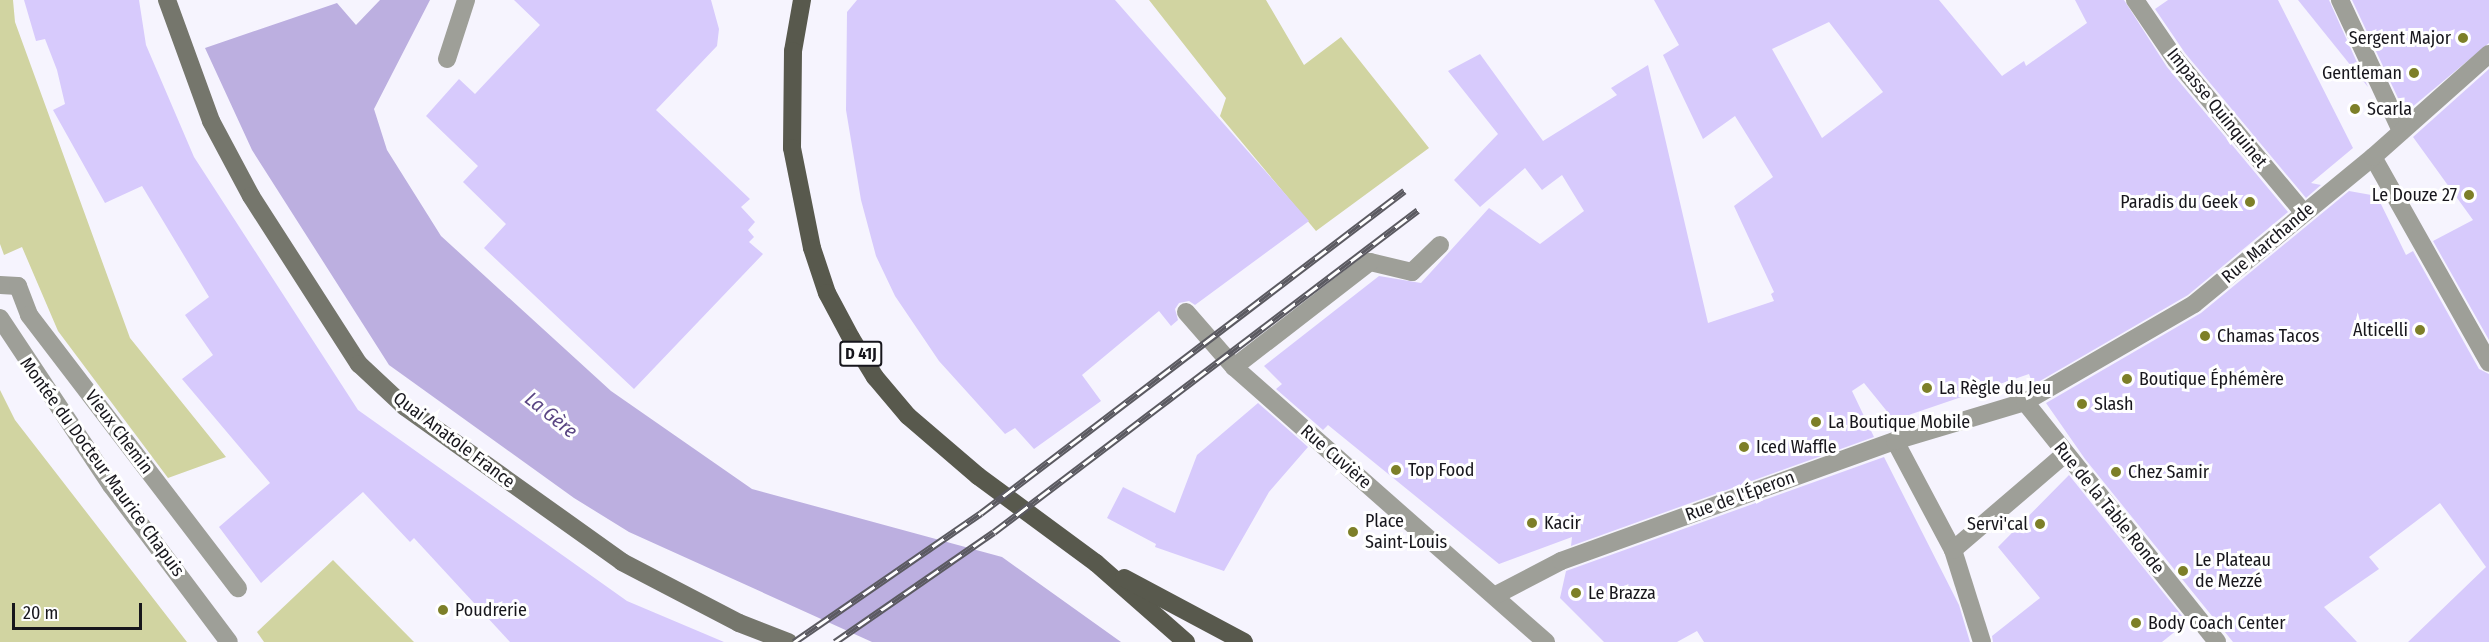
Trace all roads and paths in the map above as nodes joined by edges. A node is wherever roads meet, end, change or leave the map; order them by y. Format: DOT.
graph roads {
  1 [pos="167,0"];
  2 [pos="466,0"];
  3 [pos="802,0"];
  4 [pos="2135,0"];
  5 [pos="2340,0"];
  6 [pos="2489,54"];
  7 [pos="447,59"];
  8 [pos="2401,131"];
  9 [pos="2373,157"];
  10 [pos="2304,213"];
  11 [pos="1440,245"];
  12 [pos="0,285"];
  13 [pos="1186,312"];
  14 [pos="0,318"];
  15 [pos="2489,363"];
  16 [pos="1234,367"];
  17 [pos="2025,402"];
  18 [pos="1895,441"];
  19 [pos="2065,454"];
  20 [pos="1953,550"];
  21 [pos="1096,564"];
  22 [pos="238,588"];
  23 [pos="1496,595"];
  24 [pos="229,642"];
  25 [pos="788,642"];
  26 [pos="1186,642"];
  27 [pos="1244,642"];
  28 [pos="1546,642"];
  29 [pos="1982,642"];
  30 [pos="2217,642"];
  1 -- 25 [label="main road, Quai Anatole France"];
  2 -- 7 [label="street"];
  3 -- 21 [label="main road, D 41J"];
  4 -- 10 [label="street, Impasse Quinquinet"];
  5 -- 8 [label="street"];
  6 -- 8 [label="street, Rue Marchande"];
  8 -- 9 [label="street, Rue Marchande"];
  9 -- 10 [label="street, Rue Marchande"];
  9 -- 15 [label="street"];
  10 -- 17 [label="street, Rue Marchande"];
  11 -- 16 [label="street"];
  12 -- 22 [label="street, Vieux Chemin"];
  13 -- 16 [label="street, Rue Cuvière"];
  14 -- 24 [label="street, Montée du Docteur Maurice Chapuis"];
  16 -- 23 [label="street, Rue Cuvière"];
  17 -- 18 [label="street, Rue de l'Éperon"];
  17 -- 19 [label="street, Rue de la Table Ronde"];
  18 -- 20 [label="street"];
  18 -- 23 [label="street, Rue de l'Éperon"];
  19 -- 20 [label="street"];
  19 -- 30 [label="street, Rue de la Table Ronde"];
  20 -- 29 [label="street"];
  21 -- 26 [label="main road, D 41J"];
  21 -- 27 [label="main road, D 41J"];
  23 -- 28 [label="street, Rue Cuvière"];
}
